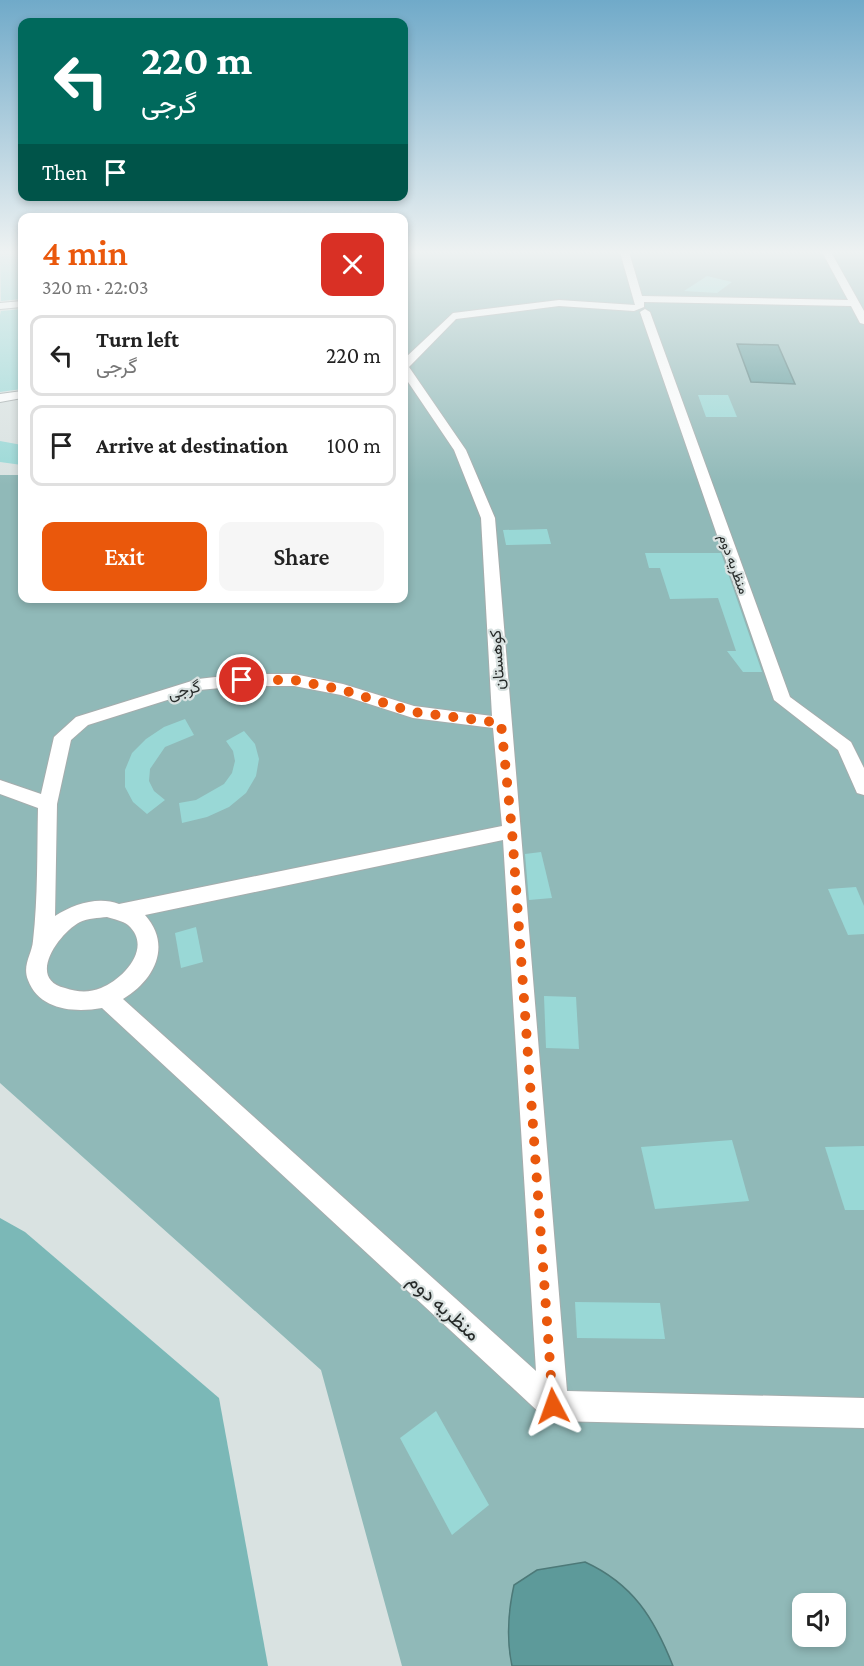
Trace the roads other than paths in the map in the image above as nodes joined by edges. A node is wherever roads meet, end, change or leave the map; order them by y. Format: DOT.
graph roads {
  1 [pos="440,330"];
  2 [pos="649,330"];
  3 [pos="408,362"];
  4 [pos="408,372"];
  5 [pos="18,396"];
  6 [pos="0,398"];
  7 [pos="501,723"];
  8 [pos="0,787"];
  9 [pos="864,788"];
  10 [pos="48,804"];
  11 [pos="512,831"];
  12 [pos="123,911"];
  13 [pos="44,941"];
  14 [pos="106,998"];
  15 [pos="553,1406"];
  16 [pos="864,1413"];
  1 -- 3 [label="street, کوهستان"];
  2 -- 9 [label="street, منظریه دوم"];
  4 -- 7 [label="street, کوهستان"];
  5 -- 6 [label="street"];
  7 -- 10 [label="street, گرجی"];
  7 -- 11 [label="street, کوهستان"];
  8 -- 10 [label="street"];
  10 -- 13 [label="street, گرجی"];
  11 -- 12 [label="street"];
  11 -- 15 [label="street, کوهستان"];
  12 -- 13 [label="street"];
  12 -- 14 [label="street"];
  13 -- 14 [label="street"];
  14 -- 15 [label="street, منظریه دوم"];
  15 -- 16 [label="street"];
}
